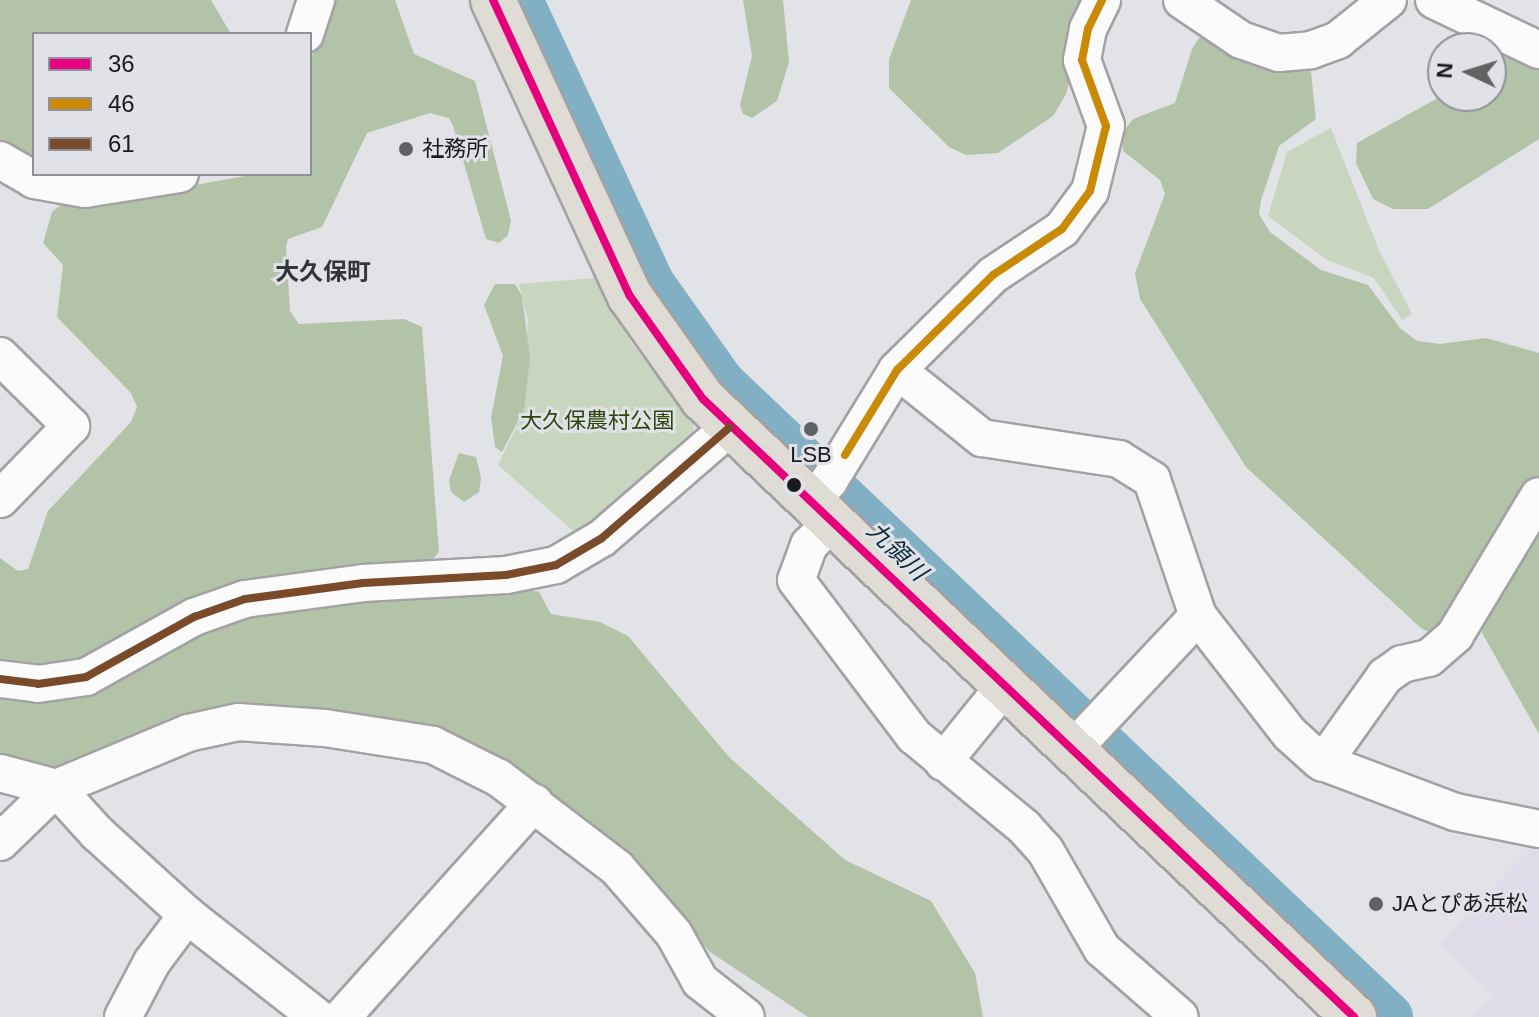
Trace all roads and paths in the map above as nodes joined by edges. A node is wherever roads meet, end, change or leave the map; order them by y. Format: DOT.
graph roads {
  1 [pos="316,0"];
  2 [pos="493,0"];
  3 [pos="1102,0"];
  4 [pos="1182,0"];
  5 [pos="1388,0"];
  6 [pos="1434,0"];
  7 [pos="306,32"];
  8 [pos="1539,50"];
  9 [pos="2,166"];
  10 [pos="167,176"];
  11 [pos="0,356"];
  12 [pos="897,370"];
  13 [pos="730,427"];
  14 [pos="1539,496"];
  15 [pos="0,499"];
  16 [pos="822,499"];
  17 [pos="1198,616"];
  18 [pos="0,679"];
  19 [pos="1004,687"];
  20 [pos="1083,739"];
  21 [pos="943,762"];
  22 [pos="1323,763"];
  23 [pos="0,773"];
  24 [pos="56,788"];
  25 [pos="534,803"];
  26 [pos="1539,829"];
  27 [pos="0,842"];
  28 [pos="187,915"];
  29 [pos="123,1017"];
  30 [pos="317,1017"];
  31 [pos="342,1017"];
  32 [pos="746,1017"];
  33 [pos="1180,1017"];
  34 [pos="1354,1017"];
  1 -- 7 [label="street"];
  2 -- 13 [label="main road"];
  3 -- 12 [label="street"];
  4 -- 5 [label="street"];
  6 -- 8 [label="street"];
  9 -- 10 [label="street"];
  11 -- 15 [label="street"];
  12 -- 16 [label="street"];
  12 -- 17 [label="street"];
  13 -- 16 [label="main road"];
  13 -- 18 [label="street"];
  14 -- 22 [label="street"];
  16 -- 19 [label="main road"];
  16 -- 21 [label="street"];
  17 -- 20 [label="street"];
  17 -- 22 [label="street"];
  19 -- 20 [label="main road"];
  19 -- 21 [label="street"];
  20 -- 34 [label="main road"];
  21 -- 33 [label="street"];
  22 -- 26 [label="street"];
  23 -- 24 [label="street"];
  24 -- 25 [label="street"];
  24 -- 27 [label="street"];
  24 -- 28 [label="street"];
  25 -- 31 [label="street"];
  25 -- 32 [label="street"];
  28 -- 29 [label="street"];
  28 -- 30 [label="street"];
}
